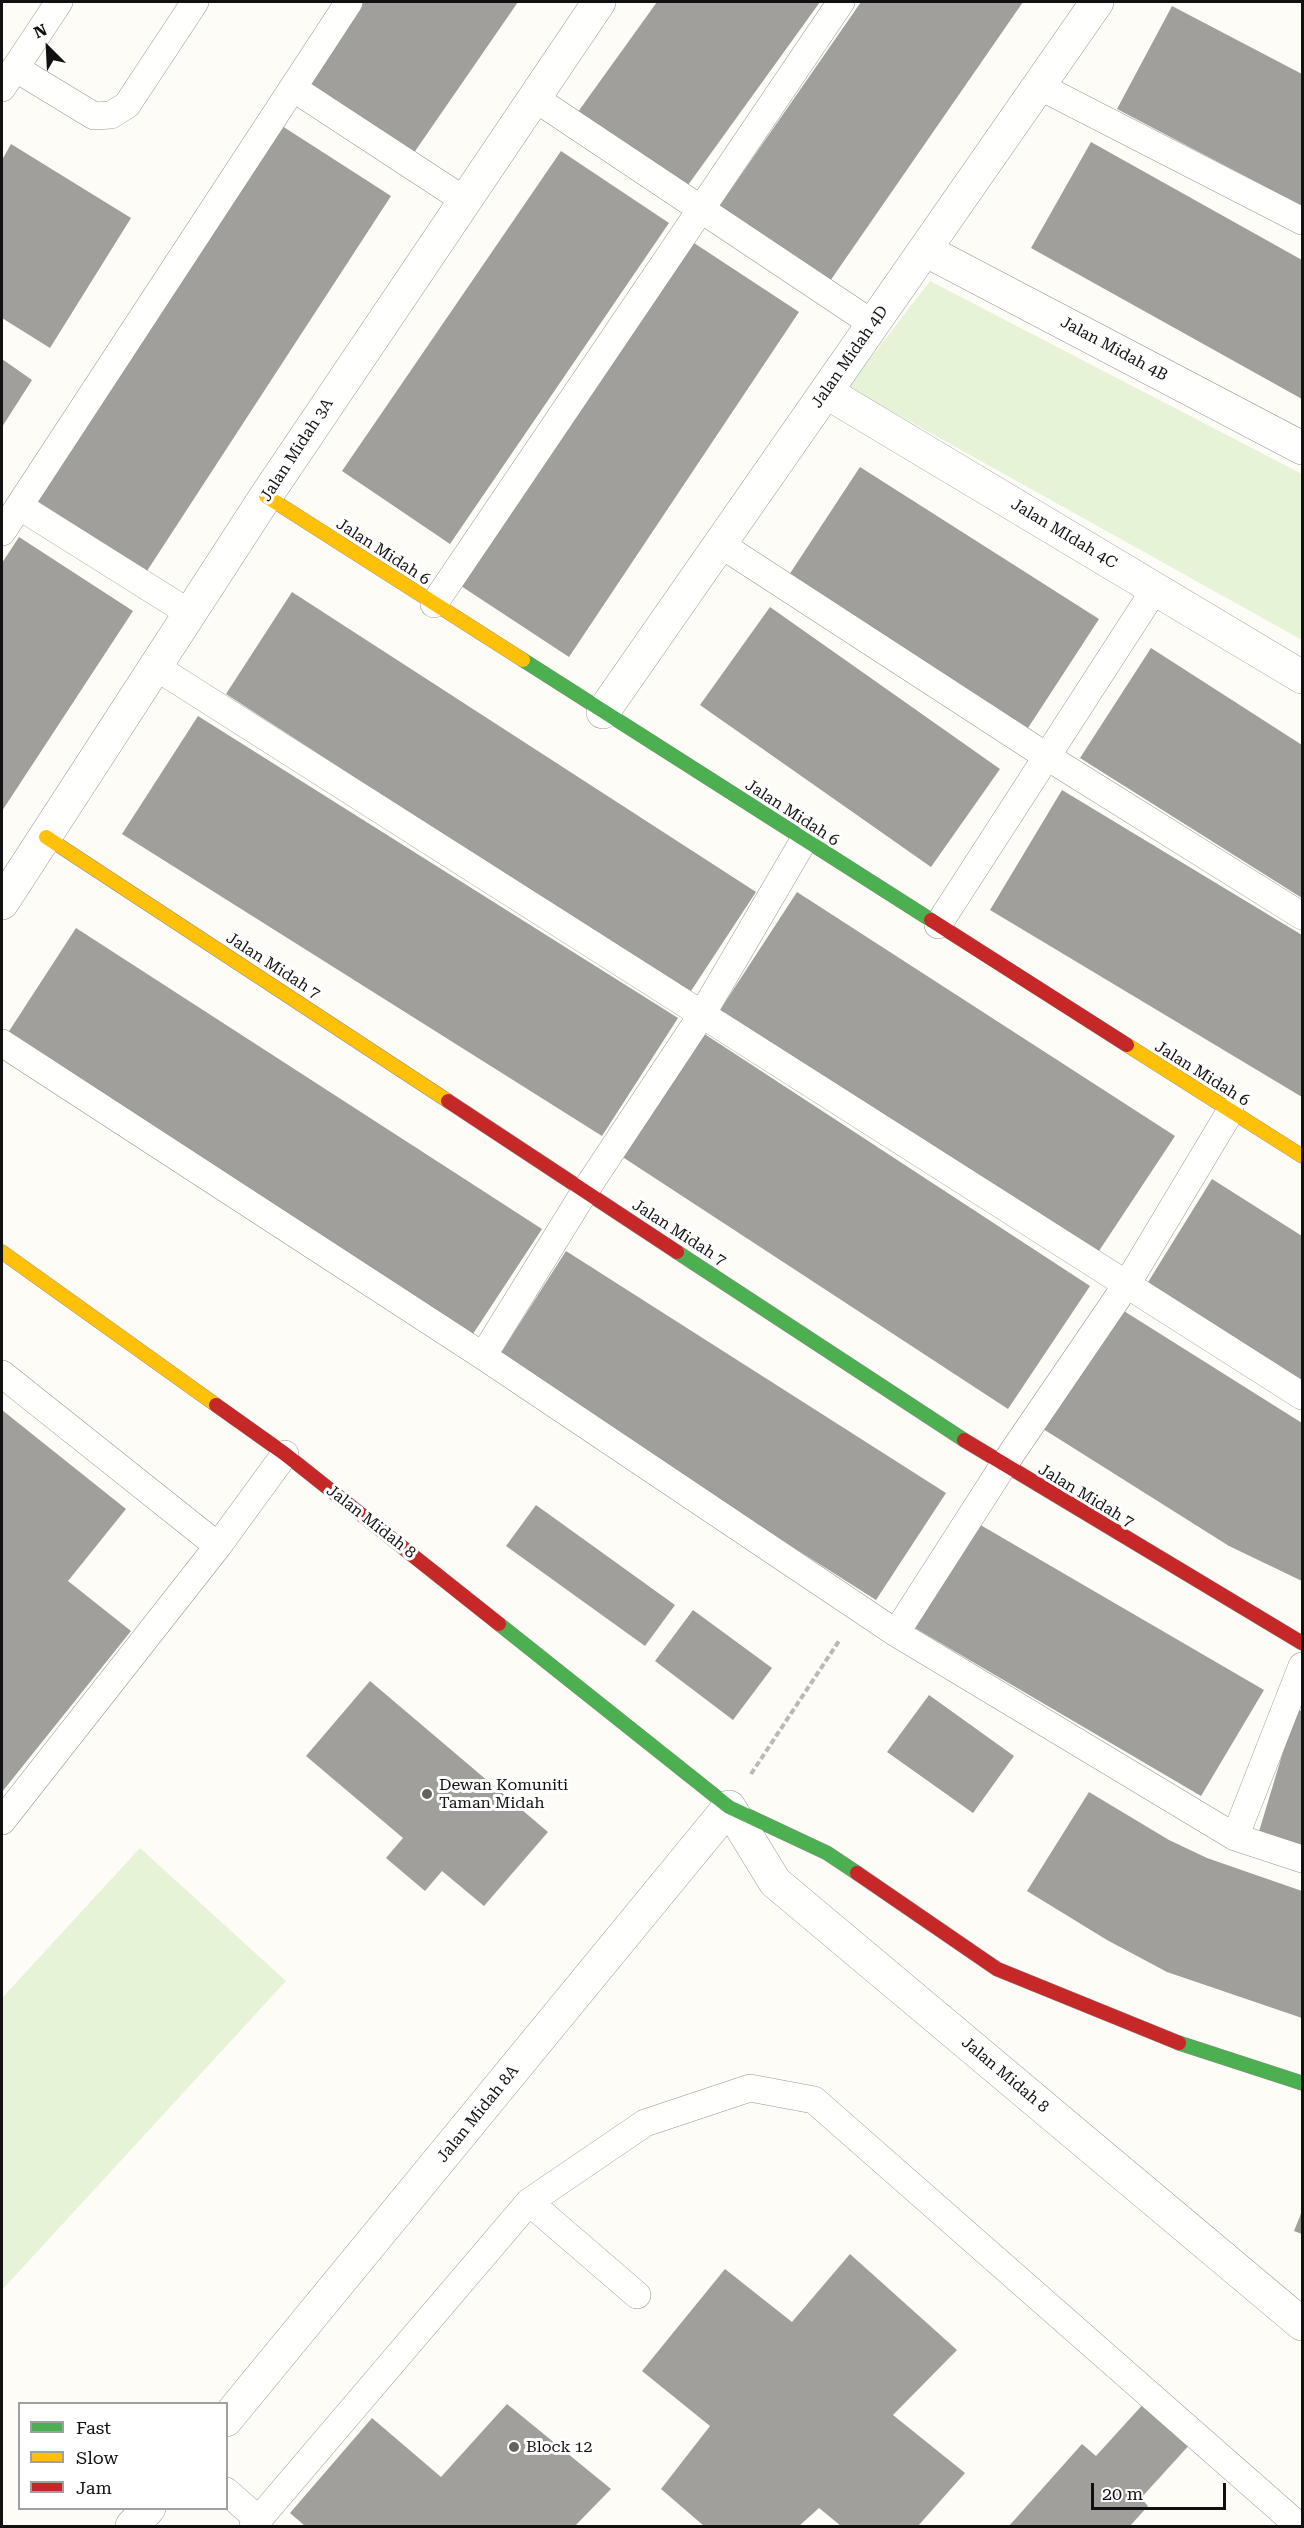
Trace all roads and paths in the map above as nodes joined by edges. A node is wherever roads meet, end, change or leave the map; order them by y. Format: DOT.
graph roads {
  1 [pos="59,2"];
  2 [pos="195,2"];
  3 [pos="349,2"];
  4 [pos="600,2"];
  5 [pos="841,2"];
  6 [pos="1097,2"];
  7 [pos="8,78"];
  8 [pos="1039,86"];
  9 [pos="293,88"];
  10 [pos="533,97"];
  11 [pos="464,200"];
  12 [pos="700,211"];
  13 [pos="1302,221"];
  14 [pos="924,250"];
  15 [pos="873,324"];
  16 [pos="826,392"];
  17 [pos="1302,448"];
  18 [pos="266,496"];
  19 [pos="19,506"];
  20 [pos="2,532"];
  21 [pos="720,544"];
  22 [pos="1155,589"];
  23 [pos="434,604"];
  24 [pos="191,614"];
  25 [pos="156,667"];
  26 [pos="1302,677"];
  27 [pos="603,712"];
  28 [pos="1046,756"];
  29 [pos="46,837"];
  30 [pos="804,840"];
  31 [pos="2,903"];
  32 [pos="1302,916"];
  33 [pos="938,926"];
  34 [pos="702,1016"];
  35 [pos="2,1043"];
  36 [pos="1230,1112"];
  37 [pos="1302,1156"];
  38 [pos="585,1191"];
  39 [pos="2,1252"];
  40 [pos="1127,1284"];
  41 [pos="483,1356"];
  42 [pos="2,1374"];
  43 [pos="1302,1396"];
  44 [pos="285,1454"];
  45 [pos="1003,1466"];
  46 [pos="218,1546"];
  47 [pos="862,1608"];
  48 [pos="896,1633"];
  49 [pos="1302,1643"];
  50 [pos="1302,1666"];
  51 [pos="729,1807"];
  52 [pos="2,1821"];
  53 [pos="1235,1837"];
  54 [pos="1302,1858"];
  55 [pos="1302,2083"];
  56 [pos="530,2202"];
  57 [pos="637,2295"];
  58 [pos="1302,2324"];
  59 [pos="228,2418"];
  60 [pos="228,2493"];
  61 [pos="147,2510"];
  62 [pos="256,2523"];
  63 [pos="132,2526"];
  64 [pos="1299,2526"];
  1 -- 7 [label="lane"];
  2 -- 7 [label="lane"];
  3 -- 9 [label="lane"];
  4 -- 10 [label="street, Jalan Midah 3A"];
  5 -- 12 [label="lane"];
  6 -- 8 [label="street, Jalan Midah 4D"];
  8 -- 13 [label="lane"];
  8 -- 14 [label="street, Jalan Midah 4D"];
  9 -- 11 [label="lane"];
  9 -- 19 [label="lane"];
  10 -- 11 [label="street, Jalan Midah 3A"];
  10 -- 12 [label="lane"];
  11 -- 18 [label="street, Jalan Midah 3A"];
  12 -- 15 [label="lane"];
  12 -- 23 [label="lane"];
  14 -- 15 [label="street, Jalan Midah 4D"];
  14 -- 17 [label="street, Jalan Midah 4B"];
  15 -- 16 [label="street, Jalan Midah 4D"];
  16 -- 21 [label="street, Jalan Midah 4D"];
  16 -- 22 [label="street, Jalan MIdah 4C"];
  18 -- 23 [label="street, Jalan Midah 6"];
  18 -- 24 [label="street, Jalan Midah 3A"];
  19 -- 20 [label="lane"];
  19 -- 24 [label="lane"];
  21 -- 27 [label="street, Jalan Midah 4D"];
  21 -- 28 [label="lane"];
  22 -- 26 [label="street, Jalan MIdah 4C"];
  22 -- 28 [label="lane"];
  23 -- 27 [label="street, Jalan Midah 6"];
  24 -- 25 [label="street, Jalan Midah 3A"];
  25 -- 29 [label="street, Jalan Midah 3A"];
  25 -- 34 [label="lane"];
  27 -- 30 [label="street, Jalan Midah 6"];
  28 -- 32 [label="lane"];
  28 -- 33 [label="lane"];
  29 -- 31 [label="street, Jalan Midah 3A"];
  29 -- 38 [label="street, Jalan Midah 7"];
  30 -- 33 [label="street, Jalan Midah 6"];
  30 -- 34 [label="lane"];
  33 -- 36 [label="street, Jalan Midah 6"];
  34 -- 38 [label="lane"];
  34 -- 40 [label="lane"];
  35 -- 41 [label="lane"];
  36 -- 37 [label="street, Jalan Midah 6"];
  36 -- 40 [label="lane"];
  38 -- 41 [label="lane"];
  38 -- 45 [label="street, Jalan Midah 7"];
  39 -- 44 [label="street, Jalan Midah 8"];
  40 -- 43 [label="lane"];
  40 -- 45 [label="lane"];
  41 -- 47 [label="lane"];
  42 -- 46 [label="lane"];
  44 -- 46 [label="lane"];
  44 -- 51 [label="street, Jalan Midah 8"];
  45 -- 48 [label="lane"];
  45 -- 49 [label="street, Jalan Midah 7"];
  46 -- 52 [label="lane"];
  47 -- 48 [label="lane"];
  47 -- 51 [label="path"];
  48 -- 53 [label="lane"];
  50 -- 53 [label="lane"];
  51 -- 55 [label="street, Jalan Midah 8"];
  51 -- 58 [label="street, Jalan Midah 8"];
  51 -- 59 [label="street, Jalan Midah 8A"];
  53 -- 54 [label="lane"];
  56 -- 57 [label="lane"];
  56 -- 62 [label="lane"];
  56 -- 64 [label="lane"];
  60 -- 62 [label="lane"];
  61 -- 63 [label="street"];
}
